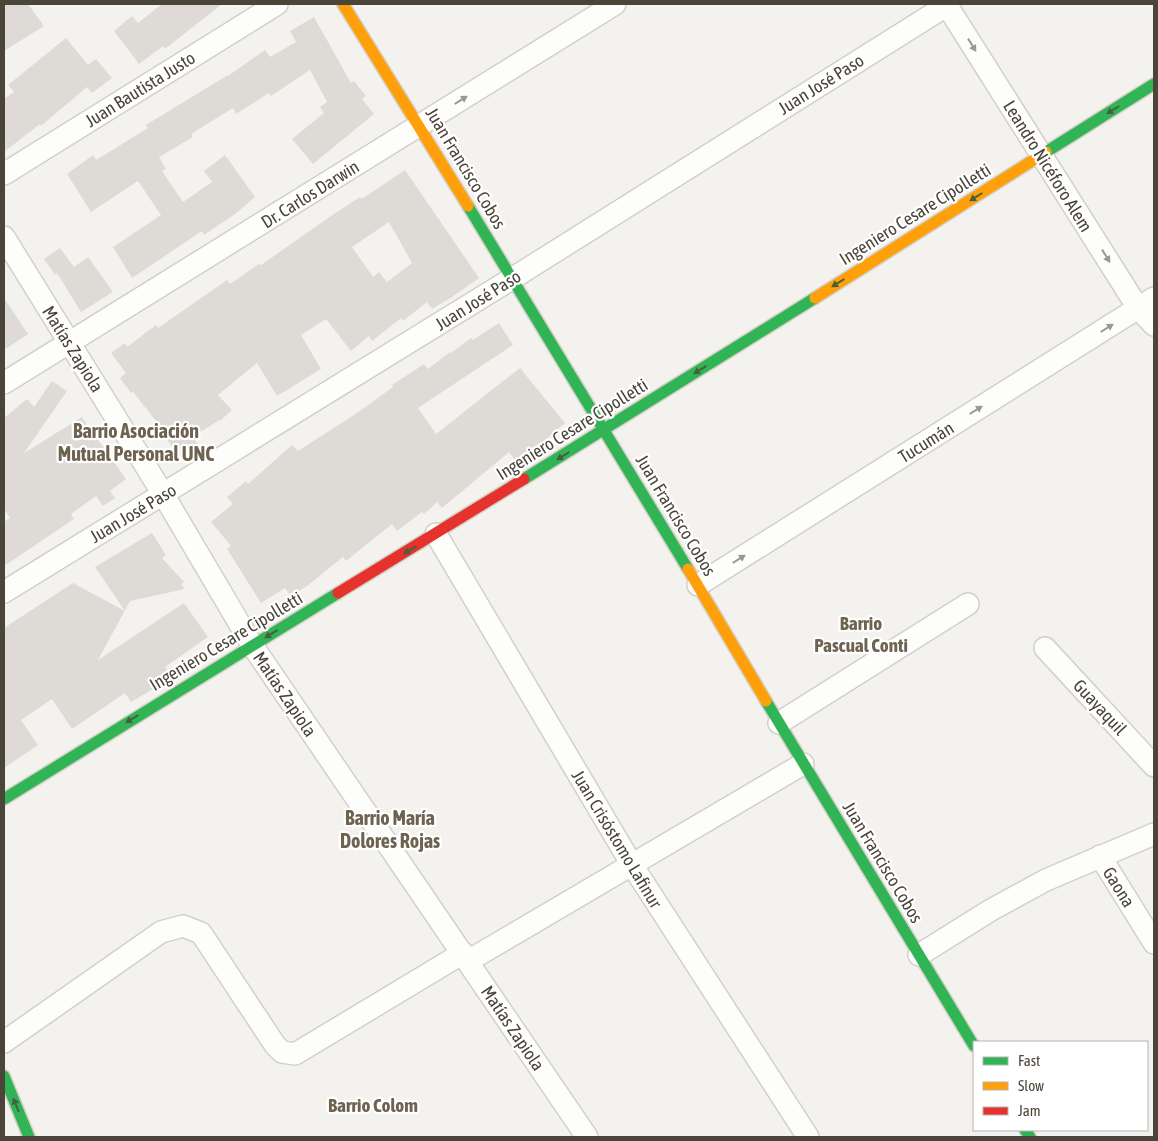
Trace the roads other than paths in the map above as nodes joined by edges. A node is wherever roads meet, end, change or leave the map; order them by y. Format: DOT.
graph roads {
  1 [pos="277,4"];
  2 [pos="343,4"];
  3 [pos="615,4"];
  4 [pos="947,4"];
  5 [pos="1154,84"];
  6 [pos="420,126"];
  7 [pos="1041,155"];
  8 [pos="4,174"];
  9 [pos="4,237"];
  10 [pos="513,278"];
  11 [pos="1146,303"];
  12 [pos="1154,325"];
  13 [pos="69,343"];
  14 [pos="4,383"];
  15 [pos="604,430"];
  16 [pos="163,494"];
  17 [pos="436,534"];
  18 [pos="698,585"];
  19 [pos="4,592"];
  20 [pos="968,604"];
  21 [pos="252,645"];
  22 [pos="1045,648"];
  23 [pos="779,723"];
  24 [pos="804,764"];
  25 [pos="1154,766"];
  26 [pos="4,799"];
  27 [pos="1154,834"];
  28 [pos="1100,856"];
  29 [pos="632,865"];
  30 [pos="1154,944"];
  31 [pos="919,955"];
  32 [pos="466,957"];
  33 [pos="4,1042"];
  34 [pos="973,1044"];
  35 [pos="4,1076"];
  36 [pos="29,1137"];
  37 [pos="587,1137"];
  38 [pos="808,1137"];
  1 -- 8 [label="street, Juan Bautista Justo"];
  2 -- 6 [label="street, Juan Francisco Cobos"];
  6 -- 3 [label="street, Dr. Carlos Darwin, one-way"];
  4 -- 7 [label="street, Leandro Nicéforo Alem, one-way"];
  4 -- 10 [label="street, Juan José Paso"];
  5 -- 7 [label="street, Ingeniero Cesare Cipolletti, one-way"];
  6 -- 10 [label="street, Juan Francisco Cobos"];
  6 -- 13 [label="street, Dr. Carlos Darwin"];
  7 -- 11 [label="street, Leandro Nicéforo Alem, one-way"];
  7 -- 15 [label="street, Ingeniero Cesare Cipolletti, one-way"];
  9 -- 13 [label="street, Matías Zapiola"];
  10 -- 15 [label="street, Juan Francisco Cobos"];
  10 -- 16 [label="street, Juan José Paso"];
  11 -- 12 [label="street, Leandro Nicéforo Alem"];
  18 -- 11 [label="street, Tucumán, one-way"];
  13 -- 14 [label="street, Dr. Carlos Darwin"];
  13 -- 16 [label="street, Matías Zapiola"];
  15 -- 17 [label="street, Ingeniero Cesare Cipolletti, one-way"];
  15 -- 18 [label="street, Juan Francisco Cobos"];
  16 -- 19 [label="street, Juan José Paso"];
  16 -- 21 [label="street, Matías Zapiola"];
  17 -- 21 [label="street, Ingeniero Cesare Cipolletti, one-way"];
  17 -- 29 [label="street, Juan Crisóstomo Lafinur"];
  18 -- 23 [label="street, Juan Francisco Cobos"];
  20 -- 23 [label="street"];
  21 -- 26 [label="street, Ingeniero Cesare Cipolletti, one-way"];
  21 -- 32 [label="street, Matías Zapiola"];
  22 -- 25 [label="street, Guayaquil"];
  23 -- 24 [label="street, Juan Francisco Cobos"];
  24 -- 29 [label="street"];
  24 -- 31 [label="street, Juan Francisco Cobos"];
  27 -- 28 [label="street"];
  28 -- 30 [label="street, Gaona"];
  28 -- 31 [label="street"];
  29 -- 32 [label="street"];
  29 -- 38 [label="street, Juan Crisóstomo Lafinur"];
  31 -- 34 [label="street, Juan Francisco Cobos"];
  32 -- 33 [label="street"];
  32 -- 37 [label="street, Matías Zapiola"];
  36 -- 35 [label="street, one-way"];
}
